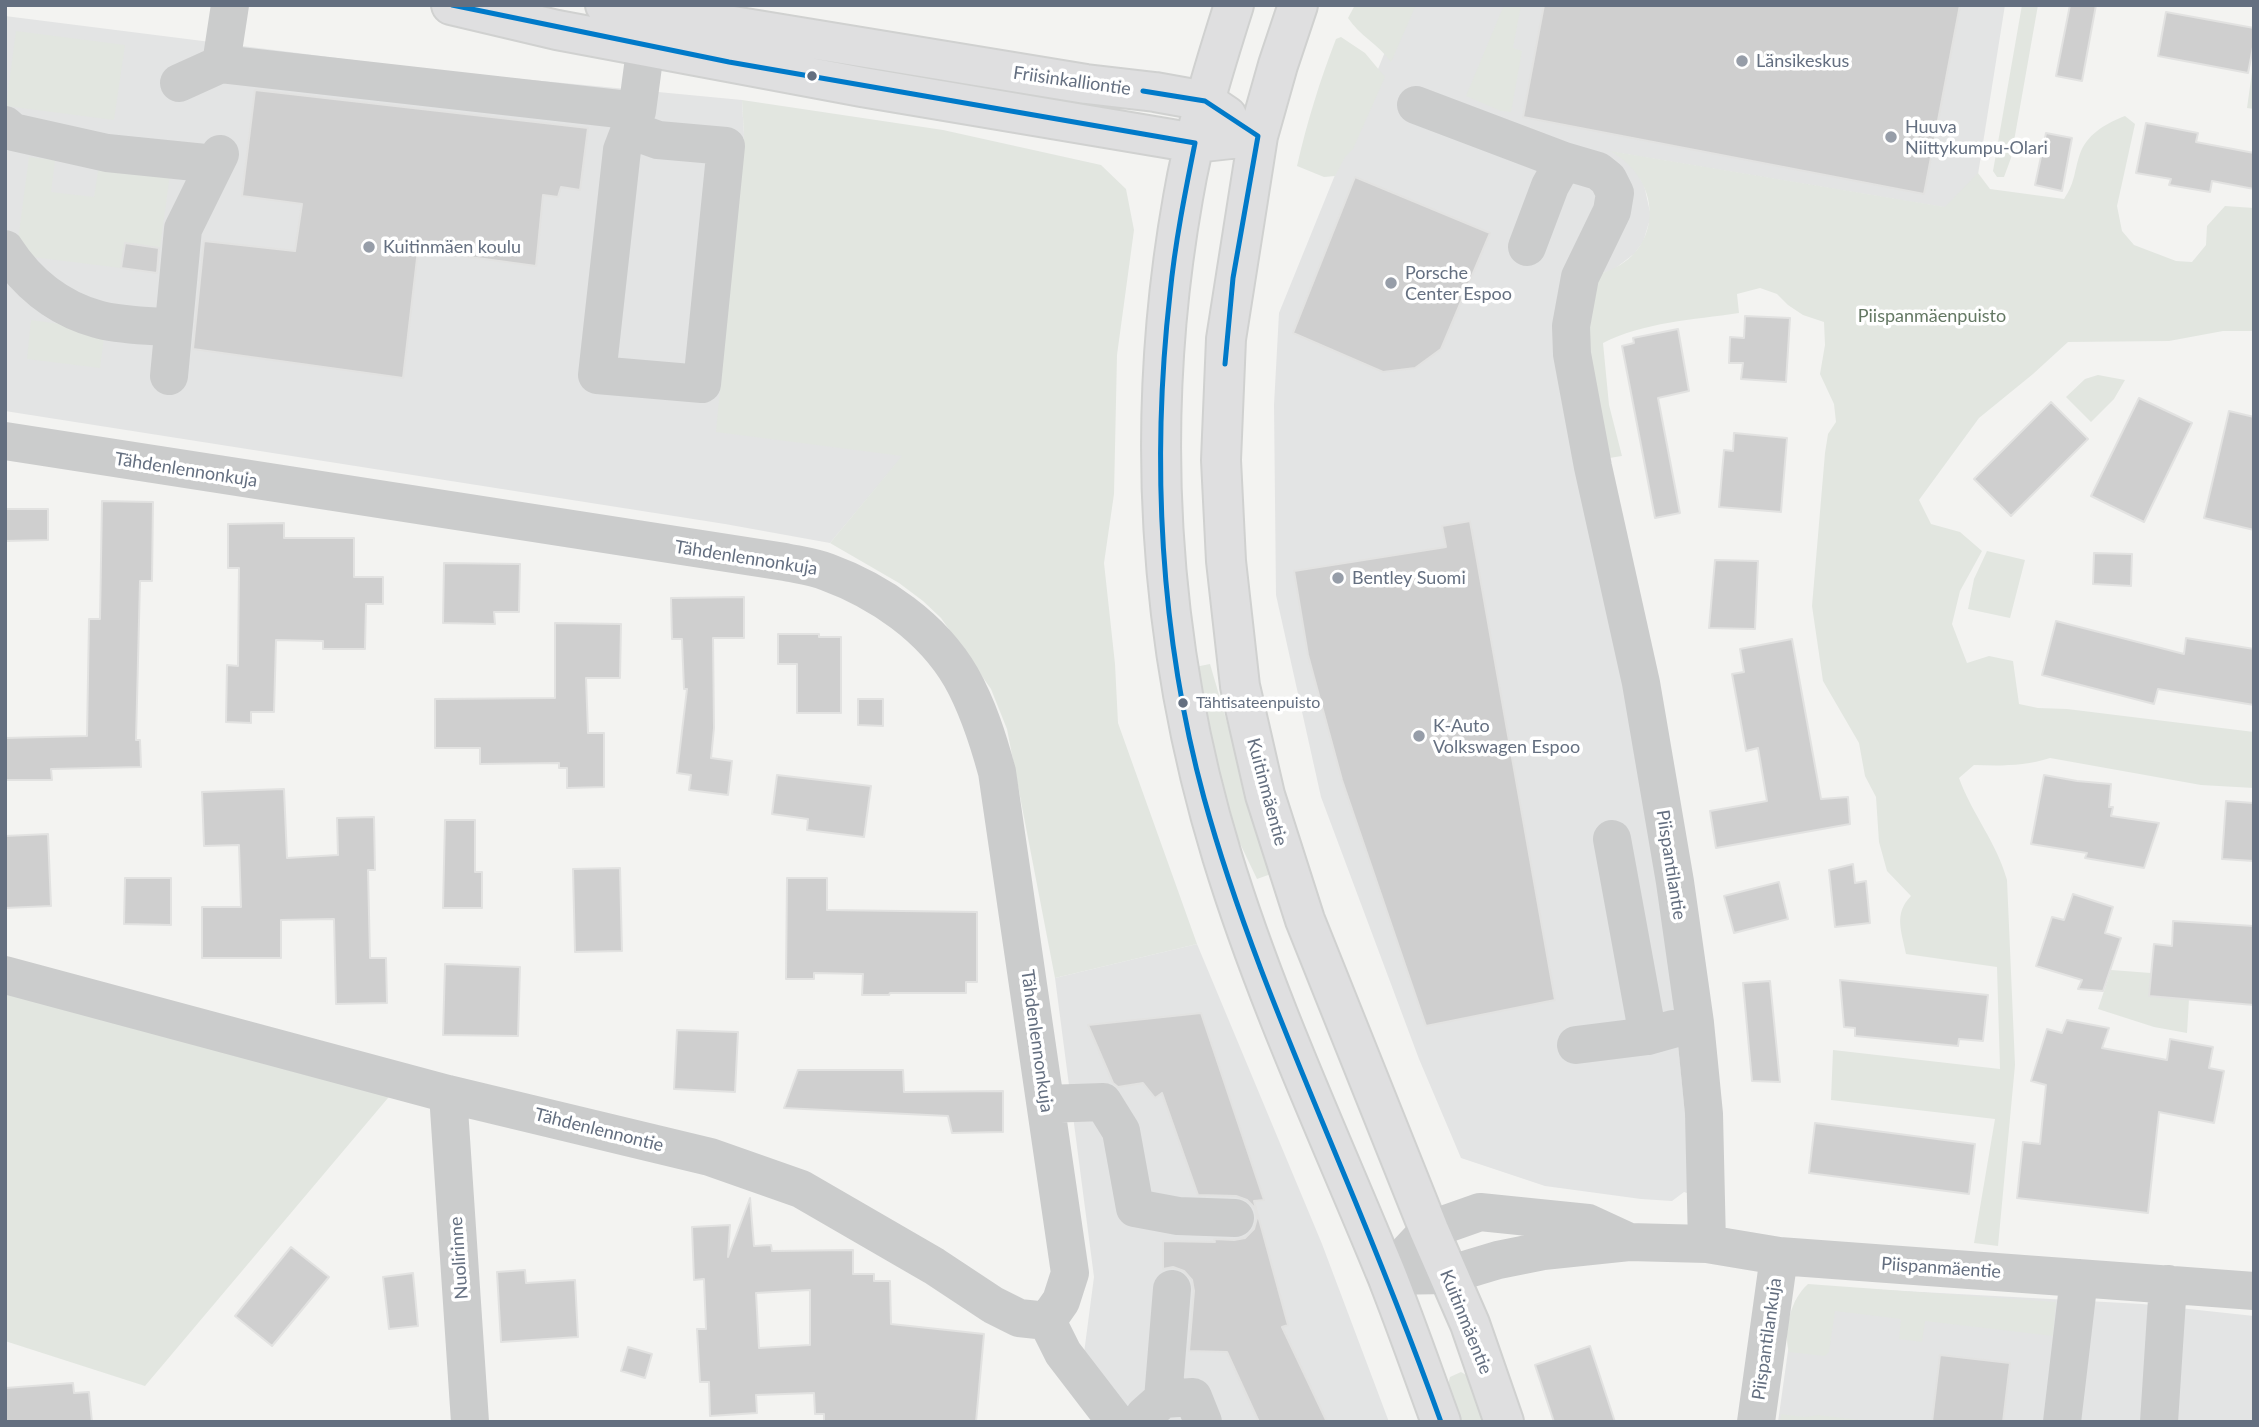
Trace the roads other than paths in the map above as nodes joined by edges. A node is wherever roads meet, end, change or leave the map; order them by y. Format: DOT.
graph roads {
  1 [pos="230,5"];
  2 [pos="451,5"];
  3 [pos="605,5"];
  4 [pos="1234,5"];
  5 [pos="1298,5"];
  6 [pos="649,21"];
  7 [pos="221,64"];
  8 [pos="179,83"];
  9 [pos="1205,101"];
  10 [pos="1416,105"];
  11 [pos="5,125"];
  12 [pos="630,130"];
  13 [pos="1258,136"];
  14 [pos="1195,143"];
  15 [pos="1564,162"];
  16 [pos="1527,247"];
  17 [pos="5,249"];
  18 [pos="173,328"];
  19 [pos="169,376"];
  20 [pos="5,441"];
  21 [pos="1612,839"];
  22 [pos="5,975"];
  23 [pos="1695,1023"];
  24 [pos="1648,1036"];
  25 [pos="1576,1045"];
  26 [pos="448,1094"];
  27 [pos="1046,1104"];
  28 [pos="1235,1218"];
  29 [pos="1429,1230"];
  30 [pos="1629,1242"];
  31 [pos="1707,1244"];
  32 [pos="1779,1256"];
  33 [pos="1448,1275"];
  34 [pos="1386,1276"];
  35 [pos="2079,1278"];
  36 [pos="2168,1284"];
  37 [pos="1172,1289"];
  38 [pos="2254,1291"];
  39 [pos="1047,1321"];
  40 [pos="1150,1410"];
  41 [pos="470,1422"];
  42 [pos="1116,1422"];
  43 [pos="1203,1422"];
  44 [pos="1441,1422"];
  45 [pos="1504,1422"];
  46 [pos="1756,1422"];
  47 [pos="2062,1422"];
  48 [pos="2159,1422"];
  1 -- 7 [label="street"];
  2 -- 6 [label="main road, Friisinkalliontie"];
  3 -- 6 [label="main road, Friisinkalliontie"];
  4 -- 9 [label="main road"];
  5 -- 13 [label="main road, Kuitinmäentie"];
  6 -- 9 [label="main road, Friisinkalliontie"];
  6 -- 12 [label="street"];
  6 -- 14 [label="main road, Friisinkalliontie"];
  7 -- 8 [label="street"];
  7 -- 12 [label="street"];
  9 -- 13 [label="main road, Friisinkalliontie"];
  9 -- 14 [label="main road"];
  10 -- 15 [label="street"];
  11 -- 18 [label="street"];
  12 -- 12 [label="street"];
  13 -- 14 [label="main road, Friisinkalliontie"];
  13 -- 29 [label="main road, Kuitinmäentie"];
  14 -- 34 [label="main road"];
  15 -- 16 [label="street"];
  15 -- 23 [label="street, Piispantilantie"];
  17 -- 18 [label="street"];
  18 -- 19 [label="street"];
  20 -- 27 [label="street, Tähdenlennonkuja"];
  21 -- 24 [label="street"];
  22 -- 26 [label="street, Tähdenlennontie"];
  23 -- 24 [label="street"];
  23 -- 31 [label="street, Piispantilantie"];
  24 -- 25 [label="street"];
  26 -- 39 [label="street, Tähdenlennontie"];
  26 -- 41 [label="street, Nuolirinne"];
  27 -- 28 [label="street"];
  27 -- 39 [label="street, Tähdenlennonkuja"];
  29 -- 30 [label="street, Piispanmäentie"];
  29 -- 33 [label="main road, Kuitinmäentie"];
  29 -- 34 [label="street, Piispanmäentie"];
  30 -- 31 [label="street, Piispanmäentie"];
  30 -- 33 [label="street, Piispanmäentie"];
  31 -- 32 [label="street, Piispanmäentie"];
  32 -- 35 [label="street, Piispanmäentie"];
  32 -- 46 [label="street, Piispantilankuja"];
  33 -- 34 [label="street, Piispanmäentie"];
  33 -- 45 [label="main road, Kuitinmäentie"];
  34 -- 44 [label="main road"];
  35 -- 36 [label="street, Piispanmäentie"];
  35 -- 47 [label="street"];
  36 -- 38 [label="street, Piispanmäentie"];
  36 -- 48 [label="street"];
  37 -- 40 [label="street"];
  39 -- 42 [label="street"];
  40 -- 43 [label="street"];
}
